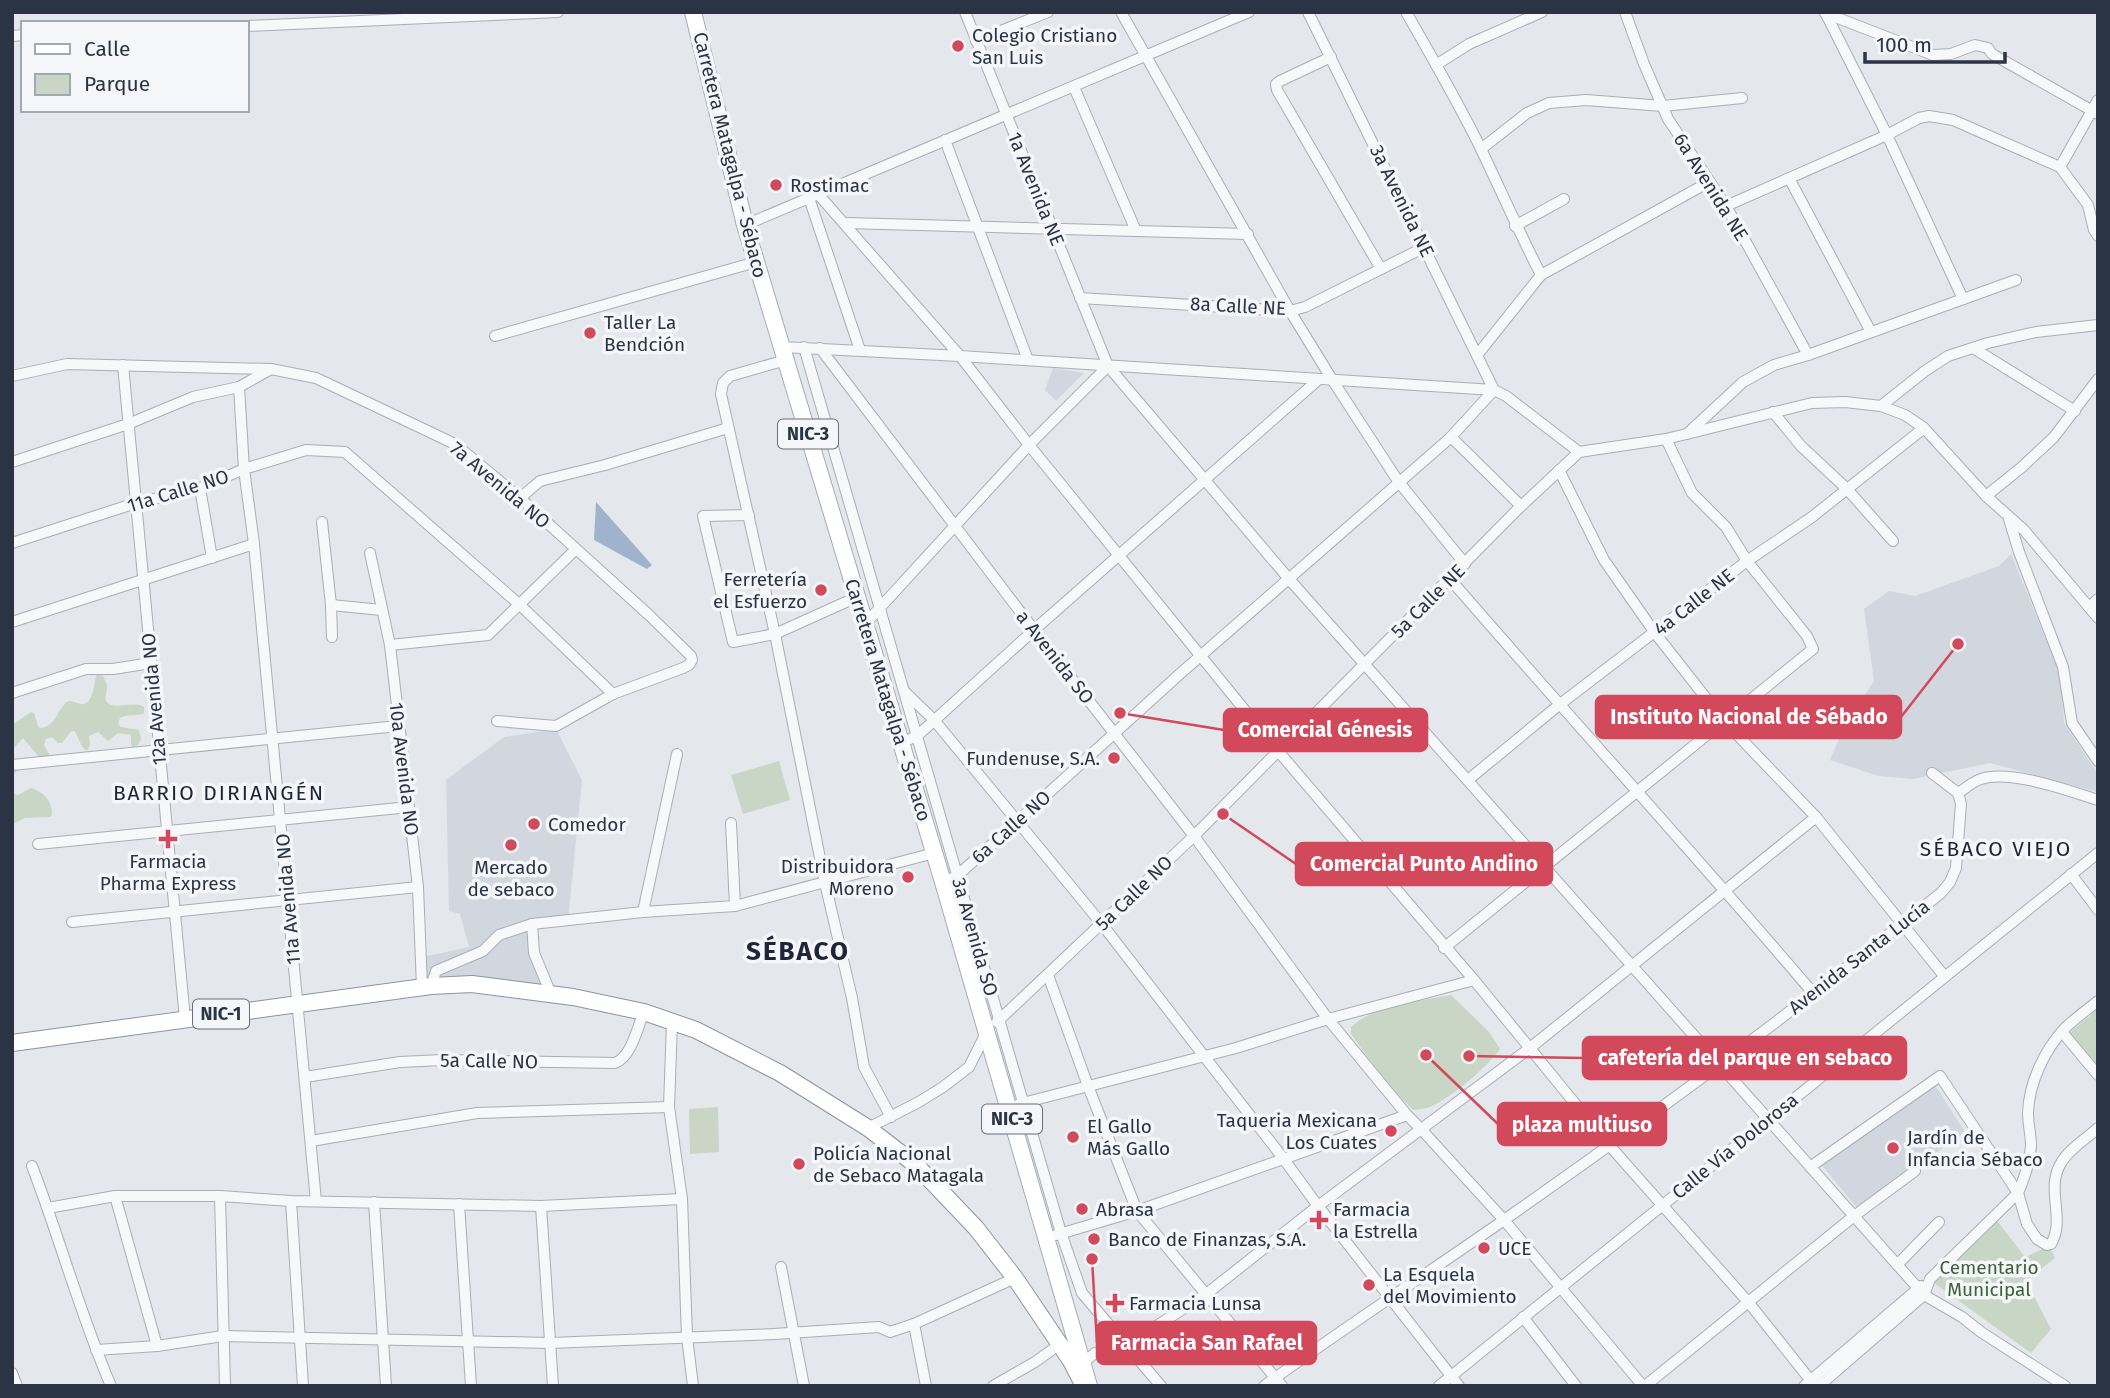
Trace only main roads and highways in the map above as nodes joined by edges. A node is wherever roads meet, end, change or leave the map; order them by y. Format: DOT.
graph roads {
  1 [pos="694,12"];
  2 [pos="12,1043"];
  3 [pos="1087,1386"];
  1 -- 3 [label="main road, Carretera Matagalpa - Sébaco / NIC-3"];
  2 -- 3 [label="main road, NIC-1"];
}
